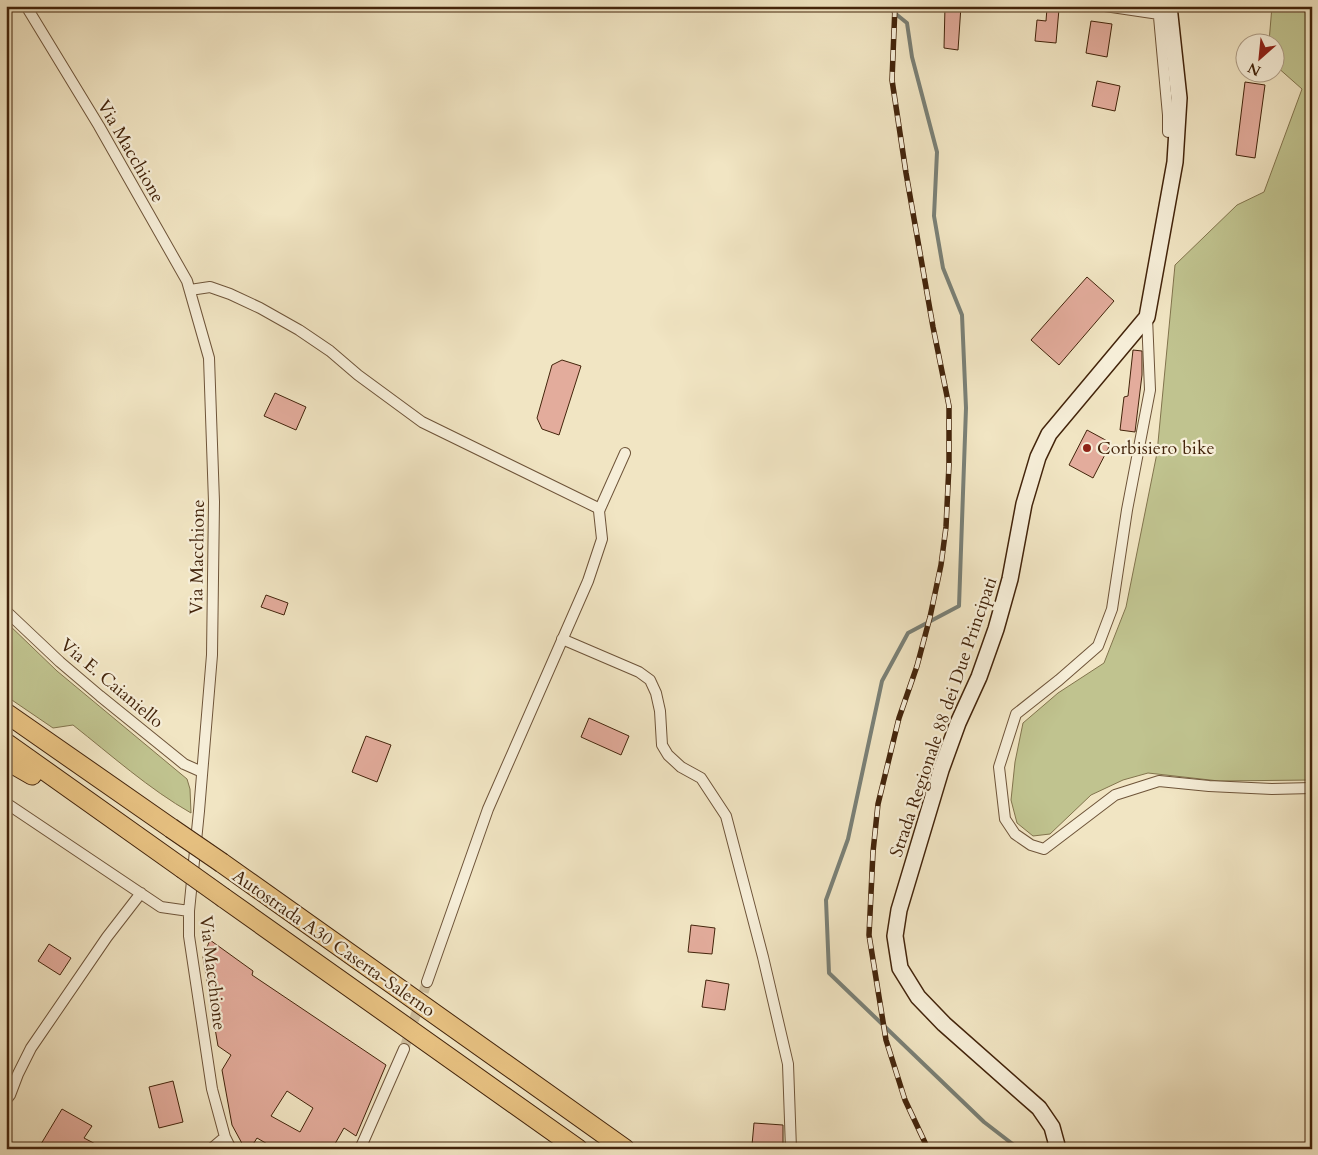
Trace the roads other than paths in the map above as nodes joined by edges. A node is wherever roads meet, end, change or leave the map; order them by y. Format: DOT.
graph roads {
  1 [pos="26,6"];
  2 [pos="1105,6"];
  3 [pos="1162,9"];
  4 [pos="1168,132"];
  5 [pos="190,290"];
  6 [pos="1147,317"];
  7 [pos="626,453"];
  8 [pos="600,509"];
  9 [pos="6,611"];
  10 [pos="562,639"];
  11 [pos="6,713"];
  12 [pos="6,743"];
  13 [pos="6,760"];
  14 [pos="202,772"];
  15 [pos="1312,788"];
  16 [pos="6,803"];
  17 [pos="182,868"];
  18 [pos="141,893"];
  19 [pos="189,911"];
  20 [pos="428,982"];
  21 [pos="404,1049"];
  22 [pos="6,1100"];
  23 [pos="224,1137"];
  24 [pos="211,1149"];
  25 [pos="231,1149"];
  26 [pos="360,1149"];
  27 [pos="578,1149"];
  28 [pos="625,1149"];
  29 [pos="791,1149"];
  30 [pos="1058,1149"];
  1 -- 5 [label="street, Via Macchione"];
  2 -- 3 [label="street"];
  3 -- 4 [label="street"];
  3 -- 6 [label="main road, Strada Regionale 88 dei Due Principati"];
  5 -- 8 [label="street"];
  5 -- 14 [label="street, Via Macchione"];
  6 -- 15 [label="street"];
  6 -- 30 [label="main road, Strada Regionale 88 dei Due Principati"];
  7 -- 8 [label="street"];
  8 -- 10 [label="street"];
  9 -- 14 [label="street, Via E. Caianiello"];
  10 -- 20 [label="street"];
  10 -- 29 [label="street"];
  11 -- 28 [label="highway, Autostrada A30 Caserta-Salerno, bridge"];
  12 -- 17 [label="highway"];
  13 -- 17 [label="highway"];
  14 -- 19 [label="street, Via Macchione"];
  16 -- 18 [label="street"];
  17 -- 27 [label="highway, Autostrada A30 Caserta-Salerno, bridge"];
  18 -- 19 [label="street"];
  18 -- 22 [label="street"];
  19 -- 23 [label="street, Via Macchione"];
  21 -- 26 [label="street"];
  23 -- 24 [label="street"];
  23 -- 25 [label="street, Via Macchione"];
}
